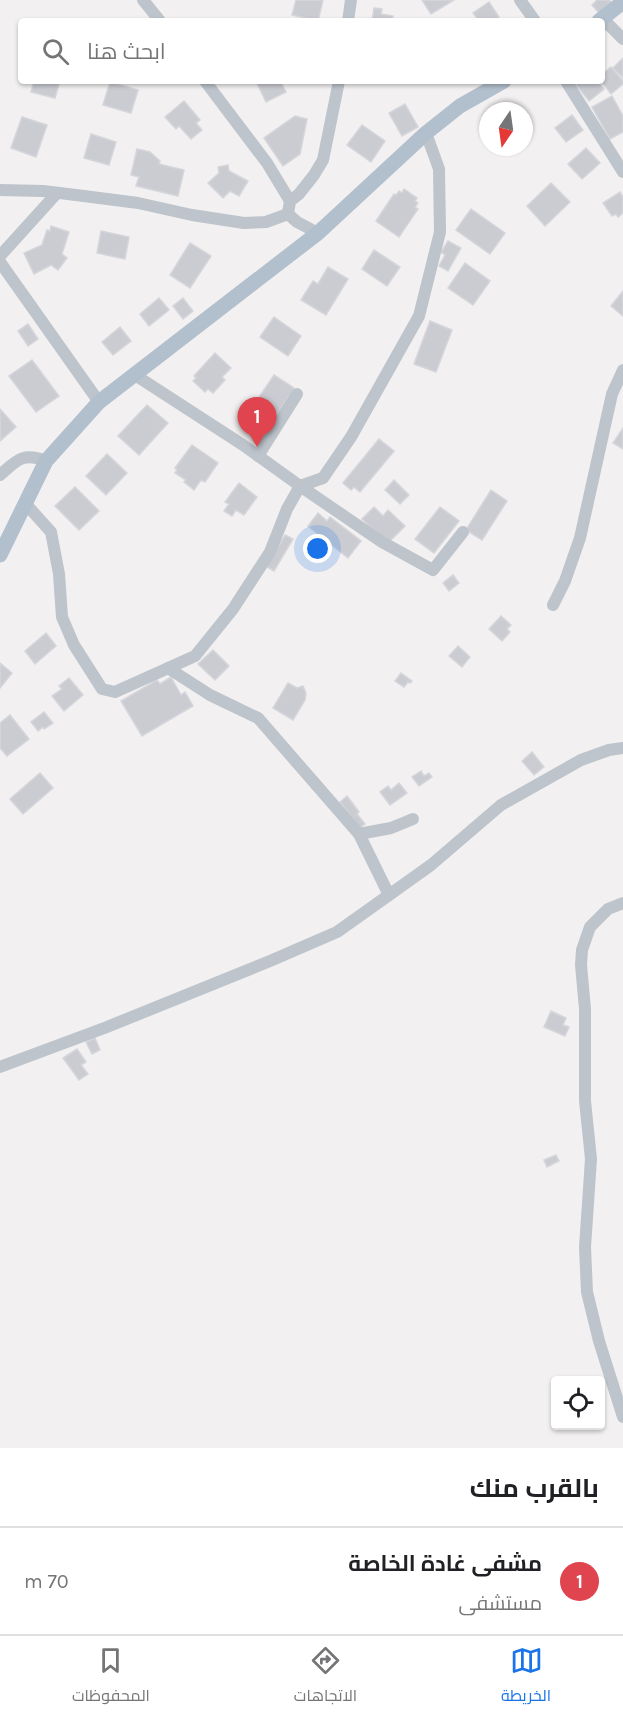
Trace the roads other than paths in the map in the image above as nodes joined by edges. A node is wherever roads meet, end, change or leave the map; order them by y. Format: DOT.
graph roads {
  1 [pos="143,0"];
  2 [pos="351,0"];
  3 [pos="520,0"];
  4 [pos="623,2"];
  5 [pos="158,18"];
  6 [pos="348,18"];
  7 [pos="533,18"];
  8 [pos="603,18"];
  9 [pos="605,24"];
  10 [pos="623,39"];
  11 [pos="207,84"];
  12 [pos="338,84"];
  13 [pos="499,84"];
  14 [pos="568,84"];
  15 [pos="426,133"];
  16 [pos="623,172"];
  17 [pos="0,190"];
  18 [pos="57,193"];
  19 [pos="289,208"];
  20 [pos="318,233"];
  21 [pos="0,256"];
  22 [pos="0,262"];
  23 [pos="623,370"];
  24 [pos="135,375"];
  25 [pos="297,394"];
  26 [pos="99,402"];
  27 [pos="258,456"];
  28 [pos="46,460"];
  29 [pos="0,475"];
  30 [pos="300,486"];
  31 [pos="25,503"];
  32 [pos="464,532"];
  33 [pos="0,555"];
  34 [pos="553,605"];
  35 [pos="168,668"];
  36 [pos="623,748"];
  37 [pos="414,819"];
  38 [pos="359,834"];
  39 [pos="389,895"];
  40 [pos="623,903"];
  41 [pos="0,1067"];
  42 [pos="623,1417"];
  1 -- 5 [label="street"];
  2 -- 6 [label="street"];
  3 -- 7 [label="street"];
  4 -- 8 [label="main road"];
  9 -- 10 [label="street"];
  11 -- 19 [label="street"];
  12 -- 19 [label="street"];
  13 -- 15 [label="main road"];
  14 -- 16 [label="street"];
  15 -- 20 [label="main road"];
  15 -- 30 [label="street"];
  17 -- 18 [label="street"];
  18 -- 19 [label="street"];
  18 -- 21 [label="street"];
  19 -- 20 [label="street"];
  20 -- 24 [label="main road"];
  22 -- 26 [label="street"];
  23 -- 34 [label="street"];
  24 -- 26 [label="main road"];
  24 -- 27 [label="street"];
  25 -- 27 [label="street"];
  26 -- 28 [label="main road"];
  27 -- 30 [label="street"];
  28 -- 29 [label="street"];
  28 -- 31 [label="main road"];
  30 -- 32 [label="street"];
  30 -- 35 [label="street"];
  31 -- 33 [label="main road"];
  31 -- 35 [label="street"];
  35 -- 38 [label="street"];
  36 -- 39 [label="street"];
  37 -- 38 [label="street"];
  38 -- 39 [label="street"];
  39 -- 41 [label="street"];
  40 -- 42 [label="street"];
}
